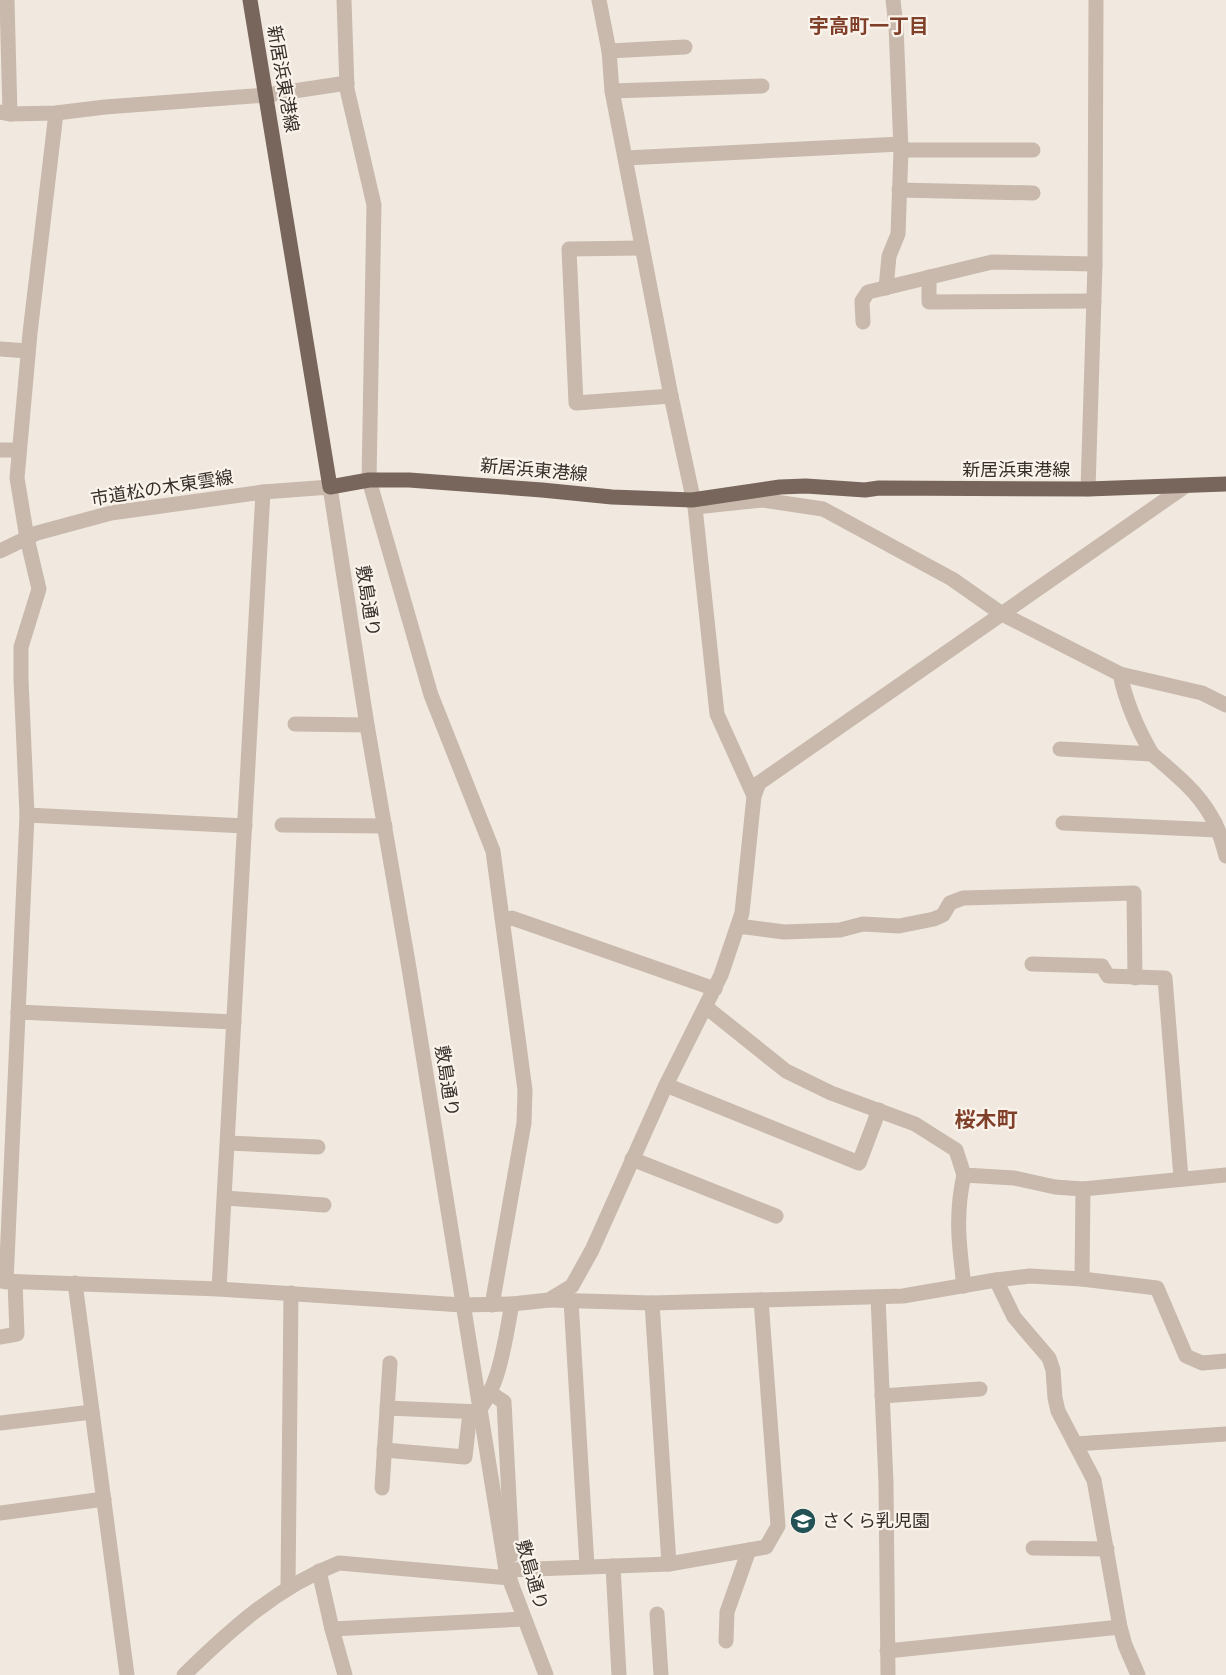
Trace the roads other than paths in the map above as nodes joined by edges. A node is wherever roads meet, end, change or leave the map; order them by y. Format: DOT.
graph roads {
  1 [pos="7,0"];
  2 [pos="250,0"];
  3 [pos="344,0"];
  4 [pos="599,0"];
  5 [pos="893,0"];
  6 [pos="1096,0"];
  7 [pos="685,47"];
  8 [pos="609,51"];
  9 [pos="347,83"];
  10 [pos="762,86"];
  11 [pos="612,91"];
  12 [pos="267,95"];
  13 [pos="5,113"];
  14 [pos="56,113"];
  15 [pos="901,147"];
  16 [pos="1033,150"];
  17 [pos="626,158"];
  18 [pos="899,190"];
  19 [pos="1033,193"];
  20 [pos="642,248"];
  21 [pos="1095,264"];
  22 [pos="928,277"];
  23 [pos="886,288"];
  24 [pos="1094,301"];
  25 [pos="862,322"];
  26 [pos="0,350"];
  27 [pos="28,351"];
  28 [pos="671,396"];
  29 [pos="0,450"];
  30 [pos="19,450"];
  31 [pos="369,480"];
  32 [pos="1226,484"];
  33 [pos="330,487"];
  34 [pos="1184,487"];
  35 [pos="1088,489"];
  36 [pos="263,492"];
  37 [pos="694,503"];
  38 [pos="27,538"];
  39 [pos="0,551"];
  40 [pos="1002,614"];
  41 [pos="1120,674"];
  42 [pos="1226,705"];
  43 [pos="295,724"];
  44 [pos="367,724"];
  45 [pos="1060,749"];
  46 [pos="1152,754"];
  47 [pos="754,796"];
  48 [pos="27,815"];
  49 [pos="1063,823"];
  50 [pos="282,825"];
  51 [pos="245,826"];
  52 [pos="385,826"];
  53 [pos="1218,831"];
  54 [pos="1226,856"];
  55 [pos="502,921"];
  56 [pos="738,926"];
  57 [pos="1032,964"];
  58 [pos="1135,978"];
  59 [pos="715,989"];
  60 [pos="706,1007"];
  61 [pos="18,1012"];
  62 [pos="234,1022"];
  63 [pos="666,1085"];
  64 [pos="879,1110"];
  65 [pos="228,1143"];
  66 [pos="318,1147"];
  67 [pos="632,1160"];
  68 [pos="1226,1174"];
  69 [pos="964,1175"];
  70 [pos="1180,1178"];
  71 [pos="1083,1189"];
  72 [pos="225,1198"];
  73 [pos="324,1205"];
  74 [pos="776,1216"];
  75 [pos="1083,1279"];
  76 [pos="996,1280"];
  77 [pos="7,1282"];
  78 [pos="75,1283"];
  79 [pos="964,1286"];
  80 [pos="219,1288"];
  81 [pos="291,1293"];
  82 [pos="878,1297"];
  83 [pos="549,1300"];
  84 [pos="761,1300"];
  85 [pos="571,1301"];
  86 [pos="652,1303"];
  87 [pos="512,1304"];
  88 [pos="462,1305"];
  89 [pos="492,1305"];
  90 [pos="0,1337"];
  91 [pos="1226,1362"];
  92 [pos="390,1363"];
  93 [pos="980,1389"];
  94 [pos="489,1392"];
  95 [pos="882,1396"];
  96 [pos="387,1408"];
  97 [pos="92,1412"];
  98 [pos="480,1412"];
  99 [pos="0,1423"];
  100 [pos="1226,1434"];
  101 [pos="1075,1444"];
  102 [pos="384,1450"];
  103 [pos="382,1488"];
  104 [pos="104,1499"];
  105 [pos="0,1513"];
  106 [pos="1034,1548"];
  107 [pos="1107,1549"];
  108 [pos="749,1550"];
  109 [pos="669,1564"];
  110 [pos="587,1566"];
  111 [pos="613,1566"];
  112 [pos="319,1571"];
  113 [pos="510,1572"];
  114 [pos="288,1587"];
  115 [pos="657,1614"];
  116 [pos="524,1619"];
  117 [pos="1120,1627"];
  118 [pos="332,1629"];
  119 [pos="726,1641"];
  120 [pos="887,1651"];
  121 [pos="127,1675"];
  122 [pos="184,1675"];
  123 [pos="345,1675"];
  124 [pos="546,1675"];
  125 [pos="619,1675"];
  126 [pos="661,1675"];
  127 [pos="888,1675"];
  128 [pos="1137,1675"];
  1 -- 13 [label="street"];
  2 -- 12 [label="main road, 新居浜東港線"];
  3 -- 9 [label="street"];
  4 -- 8 [label="street"];
  5 -- 15 [label="street"];
  6 -- 21 [label="street"];
  7 -- 8 [label="street"];
  8 -- 11 [label="street"];
  9 -- 12 [label="street"];
  9 -- 31 [label="street"];
  10 -- 11 [label="street"];
  11 -- 17 [label="street"];
  12 -- 14 [label="street"];
  12 -- 33 [label="main road, 新居浜東港線"];
  13 -- 14 [label="street"];
  14 -- 27 [label="street"];
  15 -- 16 [label="street"];
  15 -- 17 [label="street"];
  15 -- 18 [label="street"];
  17 -- 20 [label="street"];
  18 -- 19 [label="street"];
  18 -- 23 [label="street"];
  20 -- 28 [label="street"];
  20 -- 28 [label="street"];
  21 -- 22 [label="street"];
  21 -- 24 [label="street"];
  22 -- 23 [label="street"];
  22 -- 24 [label="street"];
  23 -- 25 [label="street"];
  24 -- 35 [label="street"];
  26 -- 27 [label="street"];
  27 -- 30 [label="street"];
  28 -- 37 [label="street"];
  29 -- 30 [label="street"];
  30 -- 38 [label="street"];
  31 -- 33 [label="main road, 新居浜東港線"];
  31 -- 37 [label="main road, 新居浜東港線"];
  31 -- 55 [label="street"];
  32 -- 34 [label="main road, 新居浜東港線"];
  33 -- 36 [label="street, 市道松の木東雲線"];
  33 -- 44 [label="street, 敷島通り"];
  34 -- 35 [label="main road, 新居浜東港線"];
  34 -- 40 [label="street"];
  35 -- 37 [label="main road, 新居浜東港線"];
  36 -- 38 [label="street, 市道松の木東雲線"];
  36 -- 51 [label="street"];
  37 -- 40 [label="street"];
  37 -- 47 [label="street"];
  38 -- 39 [label="street, 市道松の木東雲線"];
  38 -- 48 [label="street"];
  40 -- 41 [label="street"];
  40 -- 47 [label="street"];
  41 -- 42 [label="street"];
  41 -- 46 [label="street"];
  43 -- 44 [label="street"];
  44 -- 52 [label="street, 敷島通り"];
  45 -- 46 [label="street"];
  46 -- 53 [label="street"];
  47 -- 56 [label="street"];
  48 -- 51 [label="street"];
  48 -- 61 [label="street"];
  49 -- 53 [label="street"];
  50 -- 52 [label="street"];
  51 -- 62 [label="street"];
  52 -- 88 [label="street, 敷島通り"];
  53 -- 54 [label="street"];
  55 -- 59 [label="street"];
  55 -- 89 [label="street"];
  56 -- 58 [label="street"];
  56 -- 59 [label="street"];
  57 -- 58 [label="street"];
  58 -- 70 [label="street"];
  59 -- 60 [label="street"];
  60 -- 63 [label="street"];
  60 -- 64 [label="street"];
  61 -- 62 [label="street"];
  61 -- 77 [label="street"];
  62 -- 65 [label="street"];
  63 -- 64 [label="street"];
  63 -- 67 [label="street"];
  64 -- 69 [label="street"];
  65 -- 66 [label="street"];
  65 -- 72 [label="street"];
  67 -- 74 [label="street"];
  67 -- 83 [label="street"];
  68 -- 70 [label="street"];
  69 -- 71 [label="street"];
  69 -- 79 [label="street"];
  70 -- 71 [label="street"];
  71 -- 75 [label="street"];
  72 -- 73 [label="street"];
  72 -- 80 [label="street"];
  75 -- 76 [label="street"];
  75 -- 91 [label="street"];
  76 -- 79 [label="street"];
  76 -- 101 [label="street"];
  77 -- 78 [label="street"];
  77 -- 90 [label="street"];
  78 -- 80 [label="street"];
  78 -- 97 [label="street"];
  79 -- 82 [label="street"];
  80 -- 81 [label="street"];
  81 -- 88 [label="street"];
  81 -- 114 [label="street"];
  82 -- 84 [label="street"];
  82 -- 95 [label="street"];
  83 -- 85 [label="street"];
  83 -- 87 [label="street"];
  84 -- 86 [label="street"];
  84 -- 108 [label="street"];
  85 -- 86 [label="street"];
  85 -- 110 [label="street"];
  86 -- 109 [label="street"];
  87 -- 89 [label="street"];
  87 -- 94 [label="street"];
  88 -- 89 [label="street"];
  88 -- 98 [label="street, 敷島通り"];
  92 -- 96 [label="street"];
  93 -- 95 [label="street"];
  94 -- 98 [label="street"];
  94 -- 113 [label="street"];
  95 -- 120 [label="street"];
  96 -- 98 [label="street"];
  96 -- 102 [label="street"];
  97 -- 99 [label="street"];
  97 -- 104 [label="street"];
  98 -- 102 [label="street"];
  98 -- 113 [label="street, 敷島通り"];
  100 -- 101 [label="street"];
  101 -- 107 [label="street"];
  102 -- 103 [label="street"];
  104 -- 105 [label="street"];
  104 -- 121 [label="street"];
  106 -- 107 [label="street"];
  107 -- 117 [label="street"];
  108 -- 109 [label="street"];
  108 -- 119 [label="street"];
  109 -- 111 [label="street"];
  110 -- 111 [label="street"];
  110 -- 113 [label="street"];
  111 -- 125 [label="street"];
  112 -- 113 [label="street"];
  112 -- 114 [label="street"];
  112 -- 118 [label="street"];
  113 -- 116 [label="street, 敷島通り"];
  114 -- 122 [label="street"];
  115 -- 126 [label="street"];
  116 -- 118 [label="street"];
  116 -- 124 [label="street, 敷島通り"];
  117 -- 120 [label="street"];
  117 -- 128 [label="street"];
  118 -- 123 [label="street"];
  120 -- 127 [label="street"];
}
